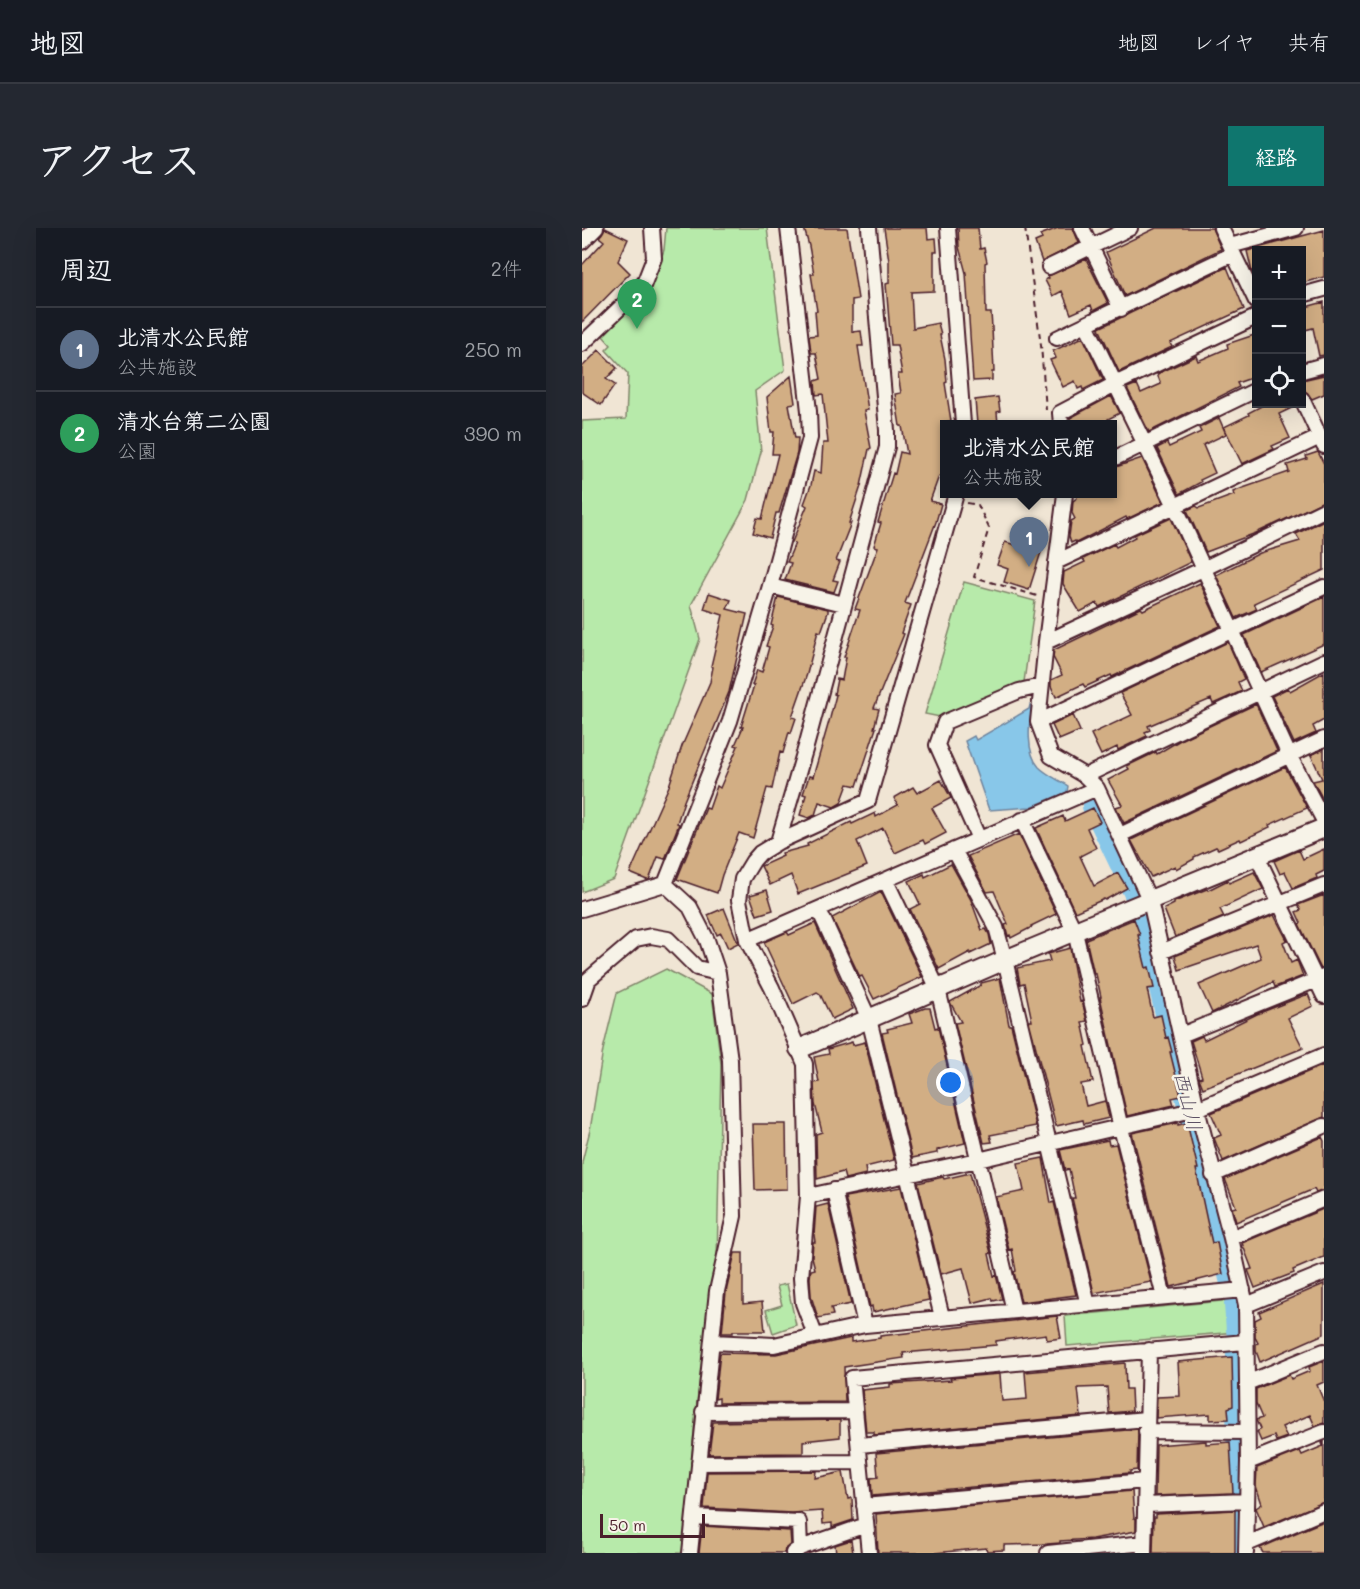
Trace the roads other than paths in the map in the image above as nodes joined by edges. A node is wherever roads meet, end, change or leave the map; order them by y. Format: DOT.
graph roads {
  1 [pos="596,228"];
  2 [pos="652,228"];
  3 [pos="788,228"];
  4 [pos="869,228"];
  5 [pos="948,228"];
  6 [pos="1082,228"];
  7 [pos="1130,228"];
  8 [pos="1221,228"];
  9 [pos="1296,228"];
  10 [pos="582,242"];
  11 [pos="1091,247"];
  12 [pos="1231,250"];
  13 [pos="1049,267"];
  14 [pos="1324,289"];
  15 [pos="1306,294"];
  16 [pos="1256,300"];
  17 [pos="1121,309"];
  18 [pos="1252,319"];
  19 [pos="1086,324"];
  20 [pos="1057,338"];
  21 [pos="582,344"];
  22 [pos="1324,365"];
  23 [pos="1306,370"];
  24 [pos="1115,384"];
  25 [pos="1252,392"];
  26 [pos="1306,407"];
  27 [pos="1060,419"];
  28 [pos="963,420"];
  29 [pos="1321,435"];
  30 [pos="1144,444"];
  31 [pos="1117,457"];
  32 [pos="955,498"];
  33 [pos="1064,498"];
  34 [pos="1175,506"];
  35 [pos="1324,510"];
  36 [pos="1056,562"];
  37 [pos="1203,570"];
  38 [pos="770,586"];
  39 [pos="1324,586"];
  40 [pos="844,604"];
  41 [pos="1232,630"];
  42 [pos="1046,642"];
  43 [pos="1324,661"];
  44 [pos="1041,686"];
  45 [pos="1260,692"];
  46 [pos="1038,722"];
  47 [pos="1324,739"];
  48 [pos="1289,755"];
  49 [pos="1085,776"];
  50 [pos="1096,788"];
  51 [pos="1022,820"];
  52 [pos="1324,820"];
  53 [pos="1324,828"];
  54 [pos="1120,835"];
  55 [pos="979,839"];
  56 [pos="778,842"];
  57 [pos="954,849"];
  58 [pos="1257,856"];
  59 [pos="886,881"];
  60 [pos="665,884"];
  61 [pos="1324,885"];
  62 [pos="1150,901"];
  63 [pos="1279,904"];
  64 [pos="582,909"];
  65 [pos="819,910"];
  66 [pos="1075,932"];
  67 [pos="747,940"];
  68 [pos="1161,952"];
  69 [pos="1005,960"];
  70 [pos="718,973"];
  71 [pos="1320,978"];
  72 [pos="938,989"];
  73 [pos="1324,996"];
  74 [pos="582,999"];
  75 [pos="869,1019"];
  76 [pos="1181,1035"];
  77 [pos="799,1049"];
  78 [pos="1324,1055"];
  79 [pos="1197,1109"];
  80 [pos="1324,1126"];
  81 [pos="1121,1128"];
  82 [pos="1050,1143"];
  83 [pos="978,1160"];
  84 [pos="907,1174"];
  85 [pos="1213,1175"];
  86 [pos="834,1191"];
  87 [pos="808,1196"];
  88 [pos="1324,1199"];
  89 [pos="1231,1238"];
  90 [pos="1324,1273"];
  91 [pos="1243,1290"];
  92 [pos="1164,1297"];
  93 [pos="1088,1305"];
  94 [pos="1246,1305"];
  95 [pos="1014,1311"];
  96 [pos="942,1317"];
  97 [pos="865,1325"];
  98 [pos="815,1335"];
  99 [pos="712,1342"];
  100 [pos="1245,1342"];
  101 [pos="1149,1350"];
  102 [pos="1324,1351"];
  103 [pos="1247,1383"];
  104 [pos="855,1411"];
  105 [pos="703,1412"];
  106 [pos="1146,1425"];
  107 [pos="1248,1431"];
  108 [pos="1324,1432"];
  109 [pos="859,1445"];
  110 [pos="860,1462"];
  111 [pos="1248,1462"];
  112 [pos="699,1463"];
  113 [pos="1145,1481"];
  114 [pos="1247,1501"];
  115 [pos="1145,1504"];
  116 [pos="864,1506"];
  117 [pos="1324,1511"];
  118 [pos="694,1517"];
  119 [pos="866,1525"];
  120 [pos="1144,1548"];
  121 [pos="1246,1548"];
  122 [pos="796,1551"];
  123 [pos="690,1553"];
  124 [pos="869,1553"];
  125 [pos="1048,1553"];
  1 -- 10 [label="street"];
  2 -- 21 [label="street"];
  3 -- 38 [label="street"];
  4 -- 40 [label="street"];
  5 -- 28 [label="street"];
  6 -- 11 [label="street"];
  7 -- 11 [label="street"];
  8 -- 12 [label="street"];
  9 -- 12 [label="street"];
  11 -- 13 [label="street"];
  11 -- 17 [label="street"];
  12 -- 16 [label="street"];
  12 -- 17 [label="street"];
  14 -- 15 [label="street"];
  17 -- 19 [label="street"];
  18 -- 24 [label="street"];
  19 -- 20 [label="street"];
  19 -- 24 [label="street"];
  22 -- 23 [label="street"];
  24 -- 27 [label="street"];
  24 -- 30 [label="street"];
  25 -- 30 [label="street"];
  26 -- 29 [label="street"];
  29 -- 34 [label="street"];
  30 -- 31 [label="street"];
  30 -- 34 [label="street"];
  32 -- 56 [label="street"];
  33 -- 36 [label="street"];
  34 -- 36 [label="street"];
  34 -- 37 [label="street"];
  35 -- 37 [label="street"];
  36 -- 42 [label="street"];
  37 -- 41 [label="street"];
  37 -- 42 [label="street"];
  38 -- 40 [label="street"];
  38 -- 60 [label="street"];
  39 -- 41 [label="street"];
  40 -- 56 [label="street"];
  41 -- 45 [label="street"];
  41 -- 46 [label="street"];
  42 -- 44 [label="street"];
  43 -- 45 [label="street"];
  44 -- 46 [label="street"];
  44 -- 55 [label="street"];
  45 -- 48 [label="street"];
  45 -- 49 [label="street"];
  46 -- 49 [label="street"];
  47 -- 48 [label="street"];
  48 -- 52 [label="street"];
  48 -- 54 [label="street"];
  49 -- 50 [label="street"];
  50 -- 51 [label="street"];
  50 -- 54 [label="street"];
  51 -- 55 [label="street"];
  51 -- 66 [label="street"];
  53 -- 58 [label="street"];
  54 -- 62 [label="street"];
  55 -- 57 [label="street"];
  56 -- 67 [label="street"];
  57 -- 59 [label="street"];
  57 -- 69 [label="street"];
  58 -- 62 [label="street"];
  58 -- 63 [label="street"];
  59 -- 65 [label="street"];
  59 -- 72 [label="street"];
  60 -- 64 [label="street"];
  60 -- 70 [label="street"];
  61 -- 63 [label="street"];
  62 -- 66 [label="street"];
  62 -- 68 [label="street"];
  63 -- 68 [label="street"];
  63 -- 71 [label="street"];
  65 -- 67 [label="street"];
  65 -- 75 [label="street"];
  66 -- 69 [label="street"];
  66 -- 81 [label="street"];
  67 -- 77 [label="street"];
  68 -- 76 [label="street"];
  69 -- 72 [label="street"];
  69 -- 82 [label="street"];
  70 -- 74 [label="street"];
  70 -- 99 [label="street"];
  71 -- 73 [label="street"];
  71 -- 76 [label="street"];
  72 -- 75 [label="street"];
  72 -- 83 [label="street"];
  75 -- 77 [label="street"];
  75 -- 84 [label="street"];
  76 -- 79 [label="street"];
  77 -- 87 [label="street"];
  78 -- 79 [label="street"];
  79 -- 81 [label="street"];
  79 -- 85 [label="street"];
  80 -- 85 [label="street"];
  81 -- 82 [label="street"];
  81 -- 92 [label="street"];
  82 -- 83 [label="street"];
  82 -- 93 [label="street"];
  83 -- 84 [label="street"];
  83 -- 95 [label="street"];
  84 -- 86 [label="street"];
  84 -- 96 [label="street"];
  85 -- 89 [label="street"];
  86 -- 87 [label="street"];
  86 -- 97 [label="street"];
  87 -- 98 [label="street"];
  88 -- 89 [label="street"];
  89 -- 91 [label="street"];
  90 -- 94 [label="street"];
  91 -- 92 [label="street"];
  91 -- 94 [label="street"];
  92 -- 93 [label="street"];
  93 -- 95 [label="street"];
  94 -- 100 [label="street"];
  95 -- 96 [label="street"];
  96 -- 97 [label="street"];
  97 -- 98 [label="street"];
  98 -- 99 [label="street"];
  99 -- 105 [label="street"];
  100 -- 101 [label="street"];
  100 -- 103 [label="street"];
  101 -- 104 [label="street"];
  101 -- 106 [label="street"];
  102 -- 103 [label="street"];
  103 -- 107 [label="street"];
  104 -- 105 [label="street"];
  104 -- 109 [label="street"];
  105 -- 112 [label="street"];
  106 -- 107 [label="street"];
  106 -- 109 [label="street"];
  106 -- 113 [label="street"];
  107 -- 111 [label="street"];
  108 -- 111 [label="street"];
  109 -- 110 [label="street"];
  110 -- 112 [label="street"];
  110 -- 116 [label="street"];
  111 -- 114 [label="street"];
  112 -- 118 [label="street"];
  113 -- 115 [label="street"];
  113 -- 116 [label="street"];
  114 -- 115 [label="street"];
  114 -- 121 [label="street"];
  115 -- 120 [label="street"];
  116 -- 119 [label="street"];
  117 -- 121 [label="street"];
  118 -- 122 [label="street"];
  118 -- 123 [label="street"];
  119 -- 122 [label="street"];
  119 -- 124 [label="street"];
  120 -- 125 [label="street"];
}
